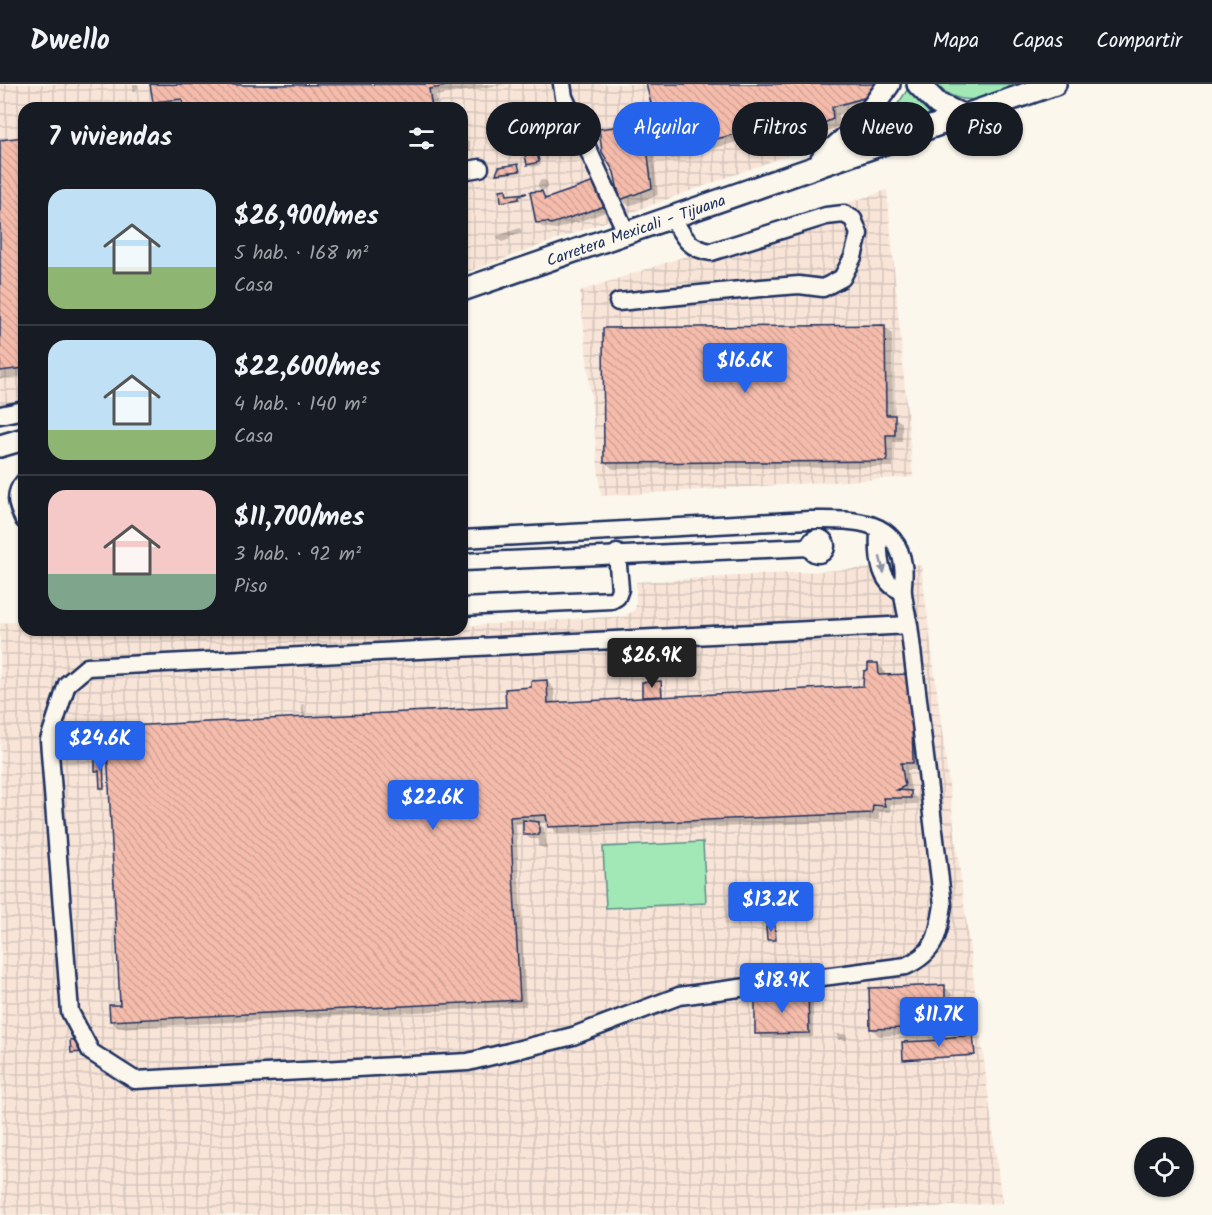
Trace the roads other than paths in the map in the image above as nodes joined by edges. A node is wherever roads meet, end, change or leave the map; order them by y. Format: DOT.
graph roads {
  1 [pos="562,84"];
  2 [pos="889,84"];
  3 [pos="918,84"];
  4 [pos="1055,84"];
  5 [pos="1001,102"];
  6 [pos="946,108"];
  7 [pos="946,121"];
  8 [pos="480,168"];
  9 [pos="811,168"];
  10 [pos="468,170"];
  11 [pos="672,217"];
  12 [pos="626,232"];
  13 [pos="468,288"];
  14 [pos="618,302"];
  15 [pos="18,412"];
  16 [pos="0,416"];
  17 [pos="18,441"];
  18 [pos="0,446"];
  19 [pos="468,539"];
  20 [pos="810,547"];
  21 [pos="617,554"];
  22 [pos="468,562"];
  23 [pos="468,607"];
  24 [pos="909,626"];
  1 -- 12 [label="lane"];
  2 -- 9 [label="main road, Carretera Mexicali - Tijuana"];
  3 -- 6 [label="main road"];
  4 -- 5 [label="main road, Carretera Mexicali - Tijuana"];
  7 -- 9 [label="main road, Carretera Mexicali - Tijuana"];
  8 -- 10 [label="lane"];
  9 -- 11 [label="main road, Carretera Mexicali - Tijuana"];
  11 -- 12 [label="main road, Carretera Mexicali - Tijuana"];
  11 -- 14 [label="lane"];
  12 -- 13 [label="main road, Carretera Mexicali - Tijuana"];
  15 -- 16 [label="lane"];
  17 -- 18 [label="main road"];
  19 -- 24 [label="lane"];
  20 -- 21 [label="lane"];
  21 -- 22 [label="lane"];
  21 -- 23 [label="lane"];
  24 -- 24 [label="lane"];
}
